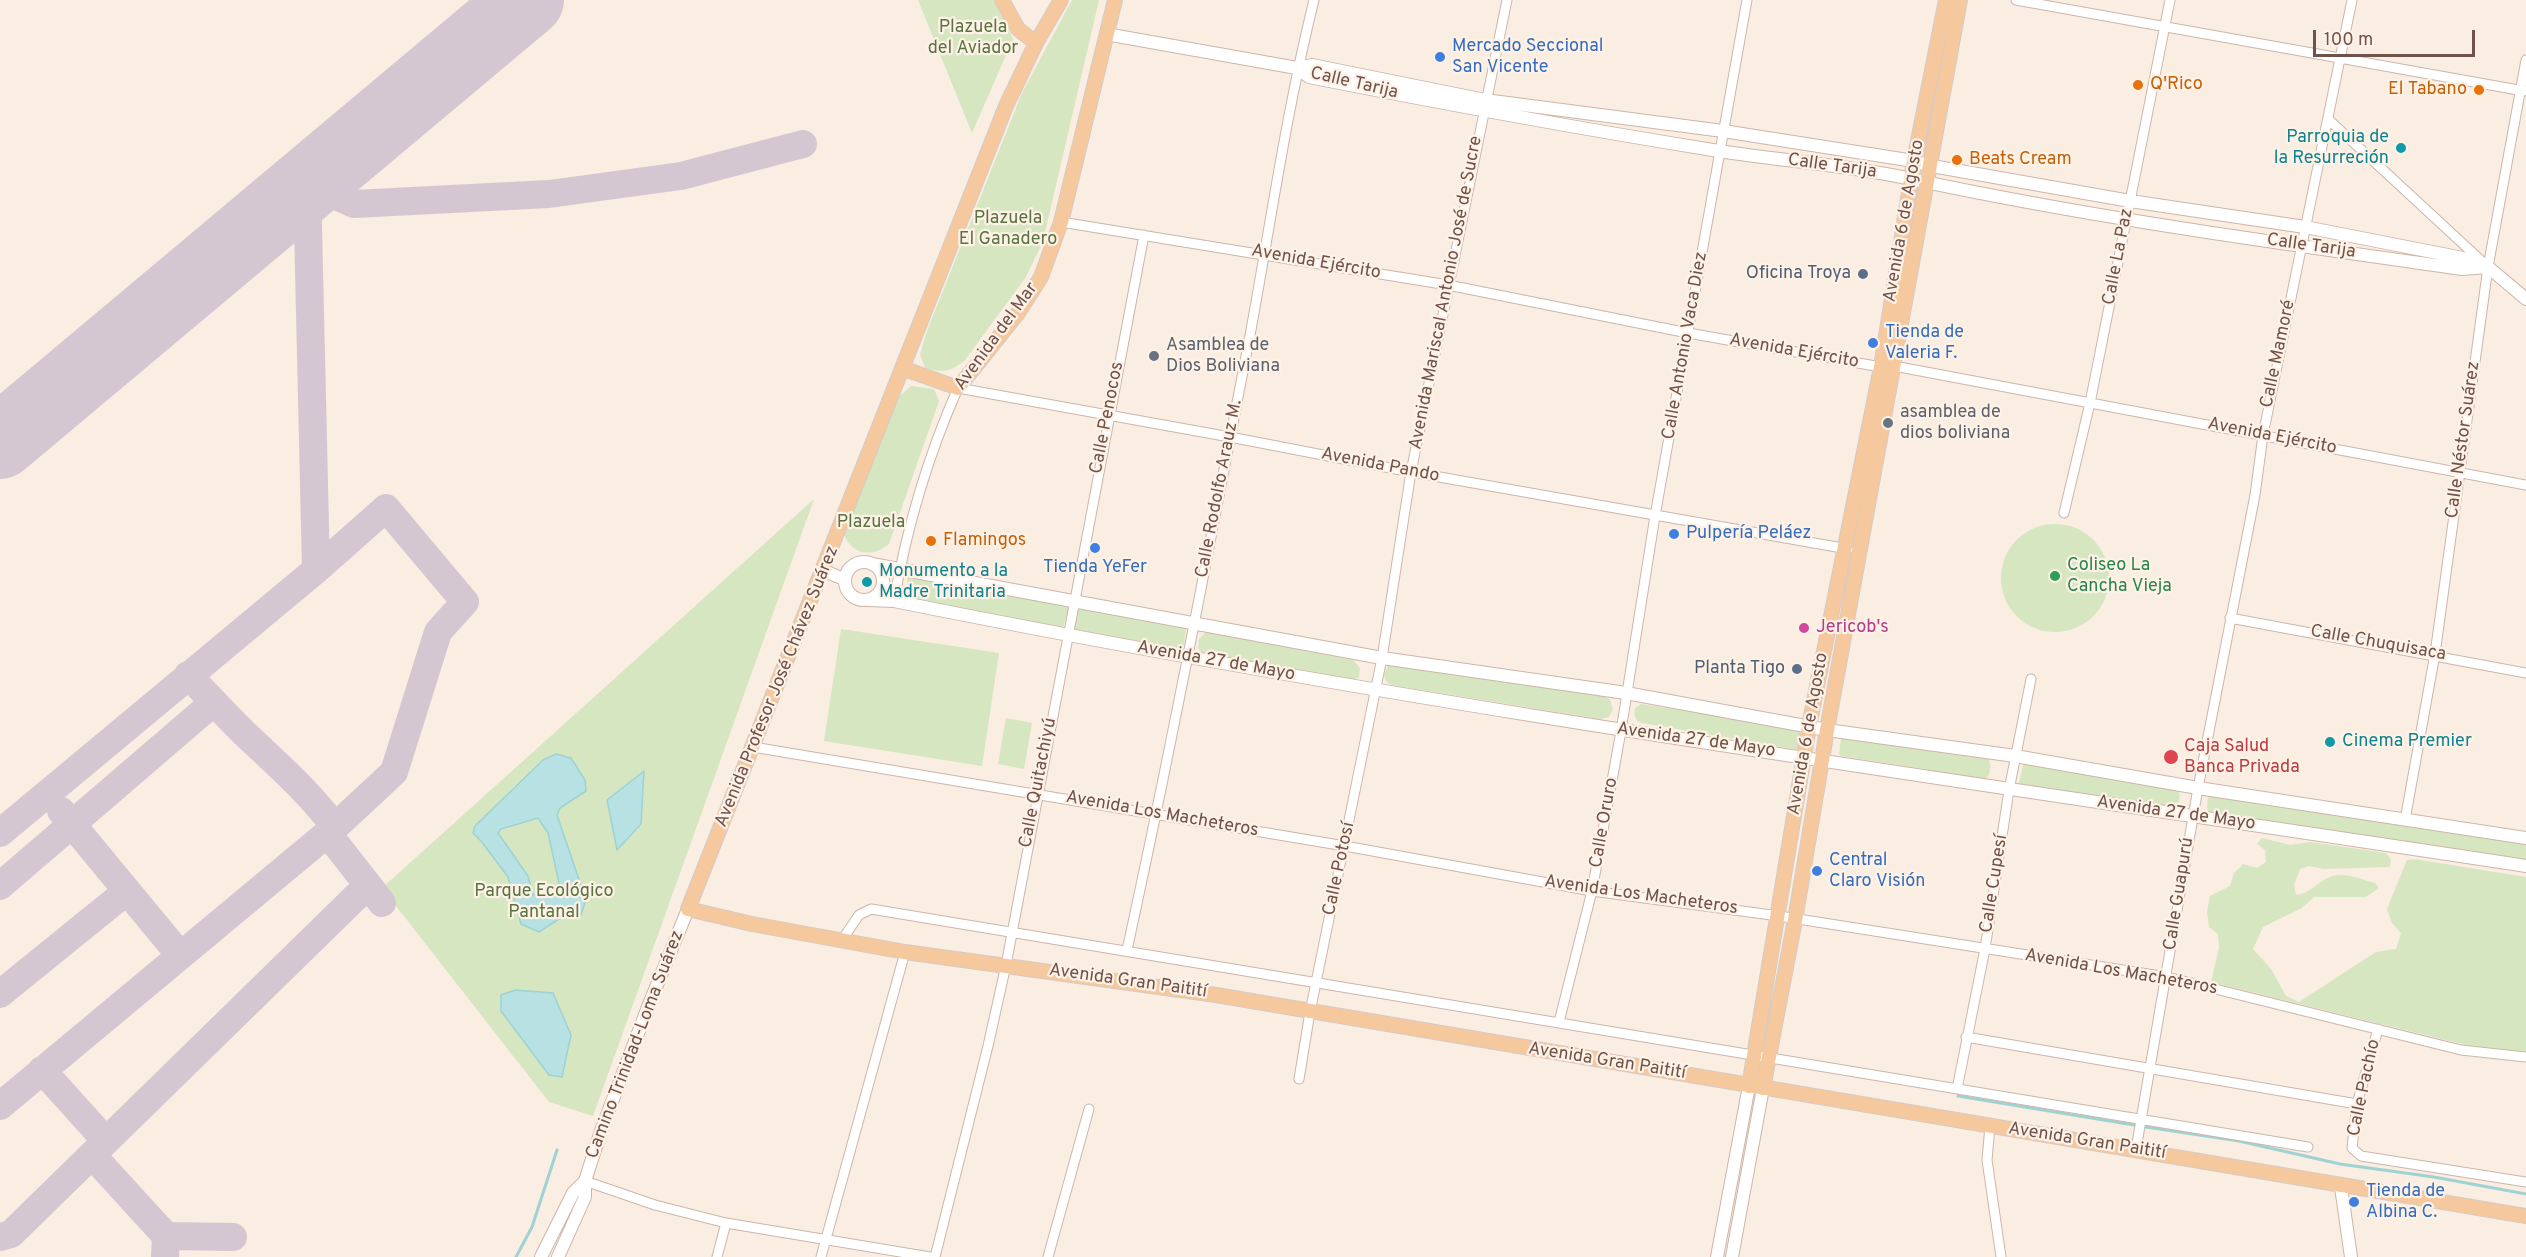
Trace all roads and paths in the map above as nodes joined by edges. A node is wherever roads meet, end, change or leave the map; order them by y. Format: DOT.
graph roads {
  1 [pos="1002,0"];
  2 [pos="1061,0"];
  3 [pos="1115,0"];
  4 [pos="1314,0"];
  5 [pos="1507,0"];
  6 [pos="1747,0"];
  7 [pos="1946,0"];
  8 [pos="1960,0"];
  9 [pos="2016,0"];
  10 [pos="2170,0"];
  11 [pos="2352,0"];
  12 [pos="2166,26"];
  13 [pos="1106,34"];
  14 [pos="1036,43"];
  15 [pos="2341,58"];
  16 [pos="2526,60"];
  17 [pos="1297,68"];
  18 [pos="2523,91"];
  19 [pos="1484,106"];
  20 [pos="2328,119"];
  21 [pos="1724,131"];
  22 [pos="1720,151"];
  23 [pos="1914,161"];
  24 [pos="1932,166"];
  25 [pos="1911,179"];
  26 [pos="1927,183"];
  27 [pos="2130,201"];
  28 [pos="2128,218"];
  29 [pos="1061,222"];
  30 [pos="2304,227"];
  31 [pos="1144,235"];
  32 [pos="2301,246"];
  33 [pos="1265,254"];
  34 [pos="2483,266"];
  35 [pos="1448,285"];
  36 [pos="2526,299"];
  37 [pos="1688,333"];
  38 [pos="1888,367"];
  39 [pos="902,368"];
  40 [pos="958,388"];
  41 [pos="2090,403"];
  42 [pos="1108,415"];
  43 [pos="2263,435"];
  44 [pos="1230,437"];
  45 [pos="2459,471"];
  46 [pos="1412,472"];
  47 [pos="2526,485"];
  48 [pos="2064,513"];
  49 [pos="1655,516"];
  50 [pos="1844,549"];
  51 [pos="1860,552"];
  52 [pos="873,564"];
  53 [pos="900,568"];
  54 [pos="824,571"];
  55 [pos="844,579"];
  56 [pos="868,600"];
  57 [pos="894,602"];
  58 [pos="1074,602"];
  59 [pos="2230,618"];
  60 [pos="1193,625"];
  61 [pos="1066,636"];
  62 [pos="2435,654"];
  63 [pos="1186,656"];
  64 [pos="1382,658"];
  65 [pos="2526,673"];
  66 [pos="2031,679"];
  67 [pos="1376,690"];
  68 [pos="1626,693"];
  69 [pos="1809,726"];
  70 [pos="1827,730"];
  71 [pos="1621,731"];
  72 [pos="753,747"];
  73 [pos="2015,756"];
  74 [pos="1804,757"];
  75 [pos="1822,759"];
  76 [pos="2198,788"];
  77 [pos="2009,790"];
  78 [pos="1038,794"];
  79 [pos="1156,814"];
  80 [pos="2193,816"];
  81 [pos="2408,821"];
  82 [pos="2526,837"];
  83 [pos="1345,846"];
  84 [pos="2526,866"];
  85 [pos="1592,891"];
  86 [pos="688,909"];
  87 [pos="1779,916"];
  88 [pos="1796,920"];
  89 [pos="1011,932"];
  90 [pos="842,939"];
  91 [pos="1985,949"];
  92 [pos="1127,950"];
  93 [pos="905,952"];
  94 [pos="1006,964"];
  95 [pos="2167,977"];
  96 [pos="1316,982"];
  97 [pos="1310,1012"];
  98 [pos="1559,1022"];
  99 [pos="2378,1029"];
  100 [pos="1966,1037"];
  101 [pos="1754,1056"];
  102 [pos="2526,1057"];
  103 [pos="1768,1059"];
  104 [pos="2151,1068"];
  105 [pos="1299,1079"];
  106 [pos="1756,1087"];
  107 [pos="1957,1089"];
  108 [pos="2357,1104"];
  109 [pos="1089,1109"];
  110 [pos="2141,1121"];
  111 [pos="1990,1126"];
  112 [pos="2308,1147"];
  113 [pos="2136,1149"];
  114 [pos="585,1181"];
  115 [pos="2526,1182"];
  116 [pos="2341,1187"];
  117 [pos="1725,1216"];
  118 [pos="2526,1216"];
  119 [pos="1739,1220"];
  120 [pos="726,1222"];
  121 [pos="826,1239"];
  122 [pos="542,1257"];
  123 [pos="558,1257"];
  124 [pos="717,1257"];
  125 [pos="821,1257"];
  126 [pos="930,1257"];
  127 [pos="935,1257"];
  128 [pos="1048,1257"];
  129 [pos="1717,1257"];
  130 [pos="1732,1257"];
  131 [pos="2001,1257"];
  132 [pos="2351,1257"];
  1 -- 14 [label="main road"];
  2 -- 14 [label="main road, Avenida Profesor José Chávez Suárez"];
  3 -- 13 [label="main road, Avenida del Mar"];
  4 -- 17 [label="street, Calle Rodolfo Arauz M."];
  5 -- 19 [label="street, Avenida Mariscal Antonio José de Sucre"];
  6 -- 21 [label="street, Calle Antonio Vaca Diez"];
  7 -- 23 [label="main road, Avenida 6 de Agosto"];
  8 -- 24 [label="main road, Avenida 6 de Agosto"];
  9 -- 12 [label="street"];
  10 -- 12 [label="street, Calle La Paz"];
  11 -- 15 [label="street, Calle Mamoré"];
  12 -- 15 [label="street"];
  12 -- 27 [label="street, Calle La Paz"];
  13 -- 17 [label="main road, Calle Tarija"];
  13 -- 29 [label="main road, Avenida del Mar"];
  14 -- 39 [label="main road, Avenida Profesor José Chávez Suárez"];
  15 -- 18 [label="street"];
  15 -- 20 [label="street, Calle Mamoré"];
  16 -- 18 [label="street, Calle Néstor Suárez"];
  17 -- 19 [label="main road, Calle Tarija"];
  17 -- 33 [label="street, Calle Rodolfo Arauz M."];
  18 -- 34 [label="street, Calle Néstor Suárez"];
  19 -- 21 [label="main road, Calle Tarija"];
  19 -- 22 [label="main road, Calle Tarija"];
  19 -- 35 [label="street, Avenida Mariscal Antonio José de Sucre"];
  20 -- 30 [label="street, Calle Mamoré"];
  20 -- 34 [label="street"];
  21 -- 22 [label="street, Calle Antonio Vaca Diez"];
  21 -- 23 [label="main road, Calle Tarija"];
  22 -- 25 [label="main road, Calle Tarija"];
  22 -- 37 [label="street, Calle Antonio Vaca Diez"];
  23 -- 24 [label="main road, Calle Tarija"];
  23 -- 25 [label="main road, Avenida 6 de Agosto"];
  24 -- 26 [label="main road, Avenida 6 de Agosto"];
  24 -- 27 [label="main road, Calle Tarija"];
  25 -- 26 [label="main road, Calle Tarija"];
  25 -- 38 [label="main road, Avenida 6 de Agosto"];
  26 -- 28 [label="main road, Calle Tarija"];
  26 -- 38 [label="main road, Avenida 6 de Agosto"];
  27 -- 28 [label="street, Calle La Paz"];
  27 -- 30 [label="main road, Calle Tarija"];
  28 -- 32 [label="main road, Calle Tarija"];
  28 -- 41 [label="street, Calle La Paz"];
  29 -- 31 [label="street, Avenida Ejército"];
  29 -- 40 [label="main road, Avenida del Mar"];
  30 -- 32 [label="street, Calle Mamoré"];
  30 -- 34 [label="main road, Calle Tarija"];
  31 -- 33 [label="street, Avenida Ejército"];
  31 -- 42 [label="street, Calle Penocos"];
  32 -- 34 [label="main road, Calle Tarija"];
  32 -- 43 [label="street, Calle Mamoré"];
  33 -- 35 [label="street, Avenida Ejército"];
  33 -- 44 [label="street, Calle Rodolfo Arauz M."];
  34 -- 36 [label="main road"];
  34 -- 45 [label="street, Calle Néstor Suárez"];
  35 -- 37 [label="street, Avenida Ejército"];
  35 -- 46 [label="street, Avenida Mariscal Antonio José de Sucre"];
  37 -- 38 [label="street, Avenida Ejército"];
  37 -- 49 [label="street, Calle Antonio Vaca Diez"];
  38 -- 41 [label="street, Avenida Ejército"];
  38 -- 50 [label="main road, Avenida 6 de Agosto"];
  38 -- 51 [label="main road, Avenida 6 de Agosto"];
  39 -- 40 [label="main road, Avenida Pando"];
  39 -- 54 [label="main road, Avenida Profesor José Chávez Suárez"];
  40 -- 42 [label="street, Avenida Pando"];
  40 -- 53 [label="street, Avenida del Mar"];
  41 -- 43 [label="street, Avenida Ejército"];
  41 -- 48 [label="street, Calle La Paz"];
  42 -- 44 [label="street, Avenida Pando"];
  42 -- 58 [label="street, Calle Penocos"];
  43 -- 45 [label="street, Avenida Ejército"];
  43 -- 59 [label="street, Calle Mamoré"];
  44 -- 46 [label="street, Avenida Pando"];
  44 -- 60 [label="street, Calle Rodolfo Arauz M."];
  45 -- 47 [label="street, Avenida Ejército"];
  45 -- 62 [label="street, Calle Néstor Suárez"];
  46 -- 49 [label="street, Avenida Pando"];
  46 -- 64 [label="street, Avenida Mariscal Antonio José de Sucre"];
  49 -- 50 [label="street, Avenida Pando"];
  49 -- 68 [label="street, Calle Antonio Vaca Diez"];
  50 -- 51 [label="street, Avenida Pando"];
  50 -- 69 [label="main road, Avenida 6 de Agosto"];
  51 -- 70 [label="main road, Avenida 6 de Agosto"];
  52 -- 53 [label="main road, Avenida 27 de Mayo"];
  52 -- 55 [label="main road"];
  52 -- 56 [label="main road"];
  53 -- 57 [label="street, Avenida del Mar"];
  53 -- 58 [label="main road, Avenida 27 de Mayo"];
  54 -- 55 [label="main road"];
  54 -- 72 [label="main road, Avenida Profesor José Chávez Suárez"];
  55 -- 56 [label="main road"];
  56 -- 57 [label="main road, Avenida 27 de Mayo"];
  57 -- 61 [label="main road, Avenida 27 de Mayo"];
  58 -- 60 [label="main road, Avenida 27 de Mayo"];
  58 -- 61 [label="street, Calle Quitachiyú"];
  59 -- 62 [label="street, Calle Chuquisaca"];
  59 -- 76 [label="street, Calle Mamoré"];
  60 -- 63 [label="street, Calle Rodolfo Arauz M."];
  60 -- 64 [label="main road, Avenida 27 de Mayo"];
  61 -- 63 [label="main road, Avenida 27 de Mayo"];
  61 -- 78 [label="street, Calle Quitachiyú"];
  62 -- 65 [label="street, Calle Chuquisaca"];
  62 -- 81 [label="street, Calle Néstor Suárez"];
  63 -- 67 [label="main road, Avenida 27 de Mayo"];
  63 -- 79 [label="street, Calle Rodolfo Arauz M."];
  64 -- 67 [label="street, Calle Potosí"];
  64 -- 68 [label="main road, Avenida 27 de Mayo"];
  66 -- 73 [label="street, Calle Cupesí"];
  67 -- 71 [label="main road, Avenida 27 de Mayo"];
  67 -- 83 [label="street, Calle Potosí"];
  68 -- 69 [label="main road, Avenida 27 de Mayo"];
  68 -- 71 [label="street, Calle Oruro"];
  69 -- 70 [label="main road, Avenida 27 de Mayo"];
  69 -- 74 [label="main road, Avenida 6 de Agosto"];
  70 -- 73 [label="main road, Avenida 27 de Mayo"];
  70 -- 75 [label="main road, Avenida 6 de Agosto"];
  71 -- 74 [label="main road, Avenida 27 de Mayo"];
  71 -- 85 [label="street, Calle Oruro"];
  72 -- 78 [label="street, Avenida Los Macheteros"];
  72 -- 86 [label="main road, Avenida Profesor José Chávez Suárez"];
  73 -- 76 [label="main road, Avenida 27 de Mayo"];
  73 -- 77 [label="street, Calle Cupesí"];
  74 -- 75 [label="main road, Avenida 27 de Mayo"];
  74 -- 87 [label="main road, Avenida 6 de Agosto"];
  75 -- 77 [label="main road, Avenida 27 de Mayo"];
  75 -- 88 [label="main road, Avenida 6 de Agosto"];
  76 -- 80 [label="street, Calle Mamoré"];
  76 -- 81 [label="main road, Avenida 27 de Mayo"];
  77 -- 80 [label="main road, Avenida 27 de Mayo"];
  77 -- 91 [label="street, Calle Cupesí"];
  78 -- 79 [label="street, Avenida Los Macheteros"];
  78 -- 89 [label="street, Calle Quitachiyú"];
  79 -- 83 [label="street, Avenida Los Macheteros"];
  79 -- 92 [label="street, Calle Rodolfo Arauz M."];
  80 -- 84 [label="main road, Avenida 27 de Mayo"];
  80 -- 95 [label="street, Calle Guapurú"];
  81 -- 82 [label="main road, Avenida 27 de Mayo"];
  83 -- 85 [label="street, Avenida Los Macheteros"];
  83 -- 96 [label="street, Calle Potosí"];
  85 -- 87 [label="street, Avenida Los Macheteros"];
  85 -- 98 [label="street, Calle Oruro"];
  86 -- 90 [label="main road, Avenida Gran Paitití"];
  86 -- 114 [label="main road, Camino Trinidad-Loma Suárez"];
  87 -- 88 [label="street, Avenida Los Macheteros"];
  87 -- 101 [label="main road, Avenida 6 de Agosto"];
  88 -- 91 [label="street, Avenida Los Macheteros"];
  88 -- 103 [label="main road, Avenida 6 de Agosto"];
  89 -- 90 [label="street"];
  89 -- 92 [label="street"];
  89 -- 94 [label="street, Calle Quitachiyú"];
  90 -- 93 [label="main road, Avenida Gran Paitití"];
  91 -- 95 [label="street, Avenida Los Macheteros"];
  91 -- 100 [label="street, Calle Cupesí"];
  92 -- 96 [label="street"];
  93 -- 94 [label="main road, Avenida Gran Paitití"];
  93 -- 121 [label="street"];
  94 -- 97 [label="main road, Avenida Gran Paitití"];
  94 -- 127 [label="street, Calle Quitachiyú"];
  95 -- 99 [label="street, Avenida Los Macheteros"];
  95 -- 104 [label="street, Calle Guapurú"];
  96 -- 97 [label="street, Calle Potosí"];
  96 -- 98 [label="street"];
  97 -- 105 [label="street, Calle Potosí"];
  97 -- 106 [label="main road, Avenida Gran Paitití"];
  98 -- 101 [label="street"];
  99 -- 102 [label="street, Avenida Los Macheteros"];
  99 -- 108 [label="street, Calle Pachío"];
  100 -- 104 [label="street"];
  100 -- 107 [label="street, Calle Cupesí"];
  101 -- 103 [label="street"];
  101 -- 106 [label="main road, Avenida 6 de Agosto"];
  103 -- 106 [label="main road, Avenida 6 de Agosto"];
  103 -- 107 [label="street"];
  104 -- 108 [label="street"];
  104 -- 110 [label="street, Calle Guapurú"];
  106 -- 111 [label="main road, Avenida Gran Paitití"];
  106 -- 117 [label="main road, Avenida 6 de Agosto"];
  106 -- 119 [label="main road, Avenida 6 de Agosto"];
  107 -- 110 [label="street"];
  108 -- 115 [label="street, Calle Pachío"];
  109 -- 128 [label="street"];
  110 -- 112 [label="street"];
  110 -- 113 [label="street, Calle Guapurú"];
  111 -- 113 [label="main road, Avenida Gran Paitití"];
  111 -- 131 [label="street"];
  113 -- 116 [label="main road, Avenida Gran Paitití"];
  114 -- 120 [label="street"];
  114 -- 122 [label="main road, Camino Trinidad-Loma Suárez"];
  114 -- 123 [label="main road, Camino Trinidad-Loma Suárez"];
  116 -- 118 [label="main road, Avenida Gran Paitití"];
  116 -- 132 [label="main road"];
  117 -- 119 [label="main road"];
  117 -- 129 [label="main road, Avenida 6 de Agosto"];
  119 -- 130 [label="main road, Avenida 6 de Agosto"];
  120 -- 121 [label="street"];
  120 -- 124 [label="street"];
  121 -- 125 [label="street"];
  121 -- 126 [label="street"];
}
